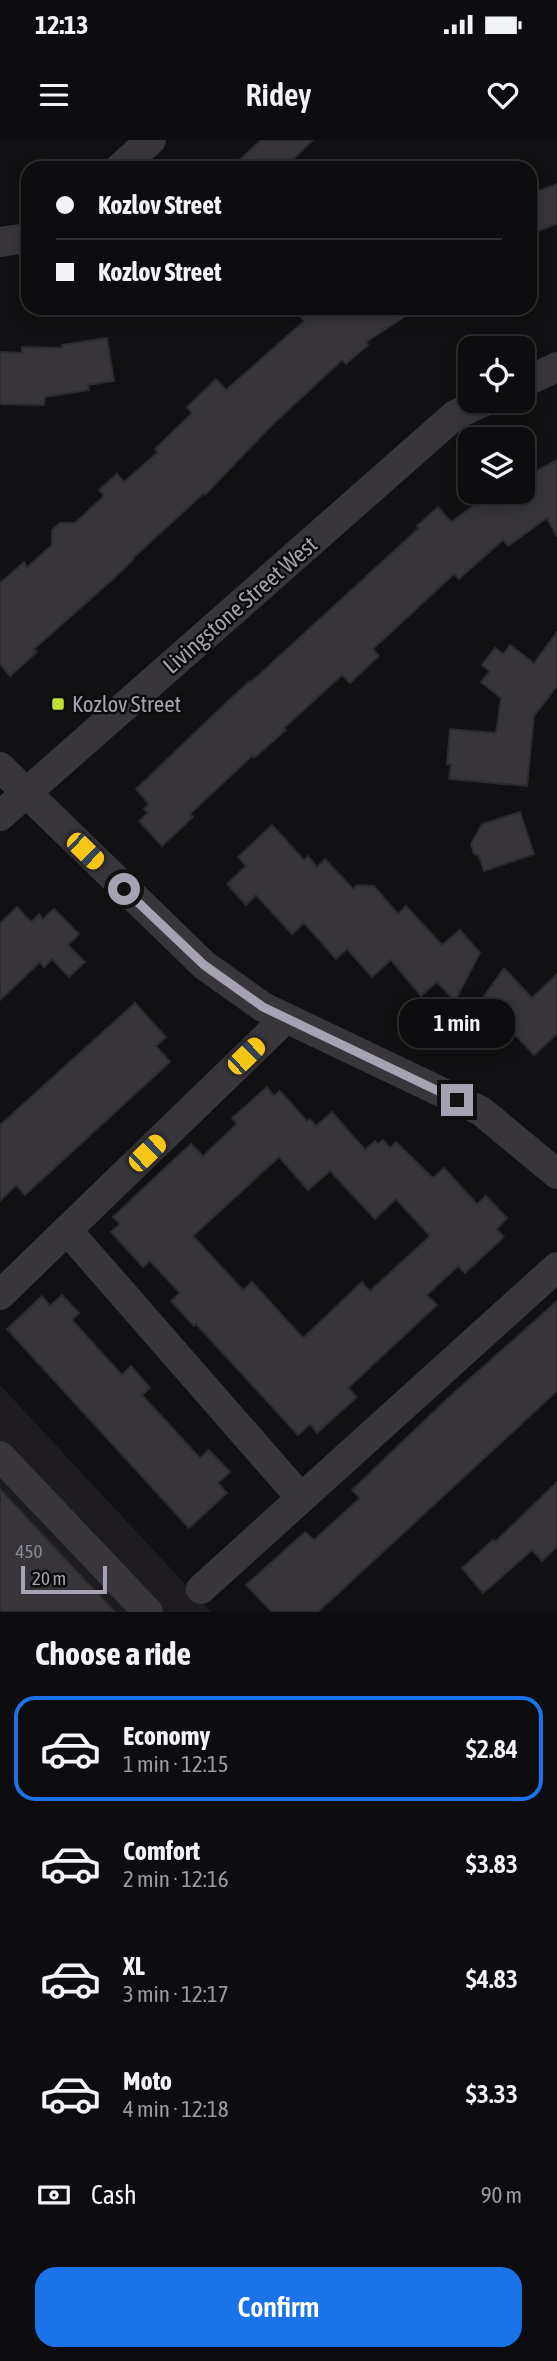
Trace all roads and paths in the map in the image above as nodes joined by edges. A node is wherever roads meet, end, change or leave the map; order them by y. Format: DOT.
graph roads {
  1 [pos="151,140"];
  2 [pos="128,161"];
  3 [pos="21,239"];
  4 [pos="0,242"];
  5 [pos="557,366"];
  6 [pos="535,377"];
  7 [pos="459,413"];
  8 [pos="0,767"];
  9 [pos="25,793"];
  10 [pos="0,816"];
  11 [pos="286,1018"];
  12 [pos="557,1174"];
  13 [pos="67,1230"];
  14 [pos="557,1267"];
  15 [pos="0,1294"];
  16 [pos="0,1456"];
  17 [pos="301,1498"];
  18 [pos="201,1589"];
  19 [pos="148,1612"];
  1 -- 2 [label="street"];
  3 -- 4 [label="street"];
  5 -- 6 [label="street"];
  7 -- 9 [label="street, Livingstone Street West"];
  8 -- 9 [label="street"];
  9 -- 10 [label="street, Livingstone Street West"];
  9 -- 11 [label="street"];
  11 -- 12 [label="street"];
  11 -- 13 [label="street"];
  13 -- 15 [label="street"];
  13 -- 17 [label="street"];
  14 -- 17 [label="street"];
  16 -- 19 [label="street"];
  17 -- 18 [label="street"];
}
